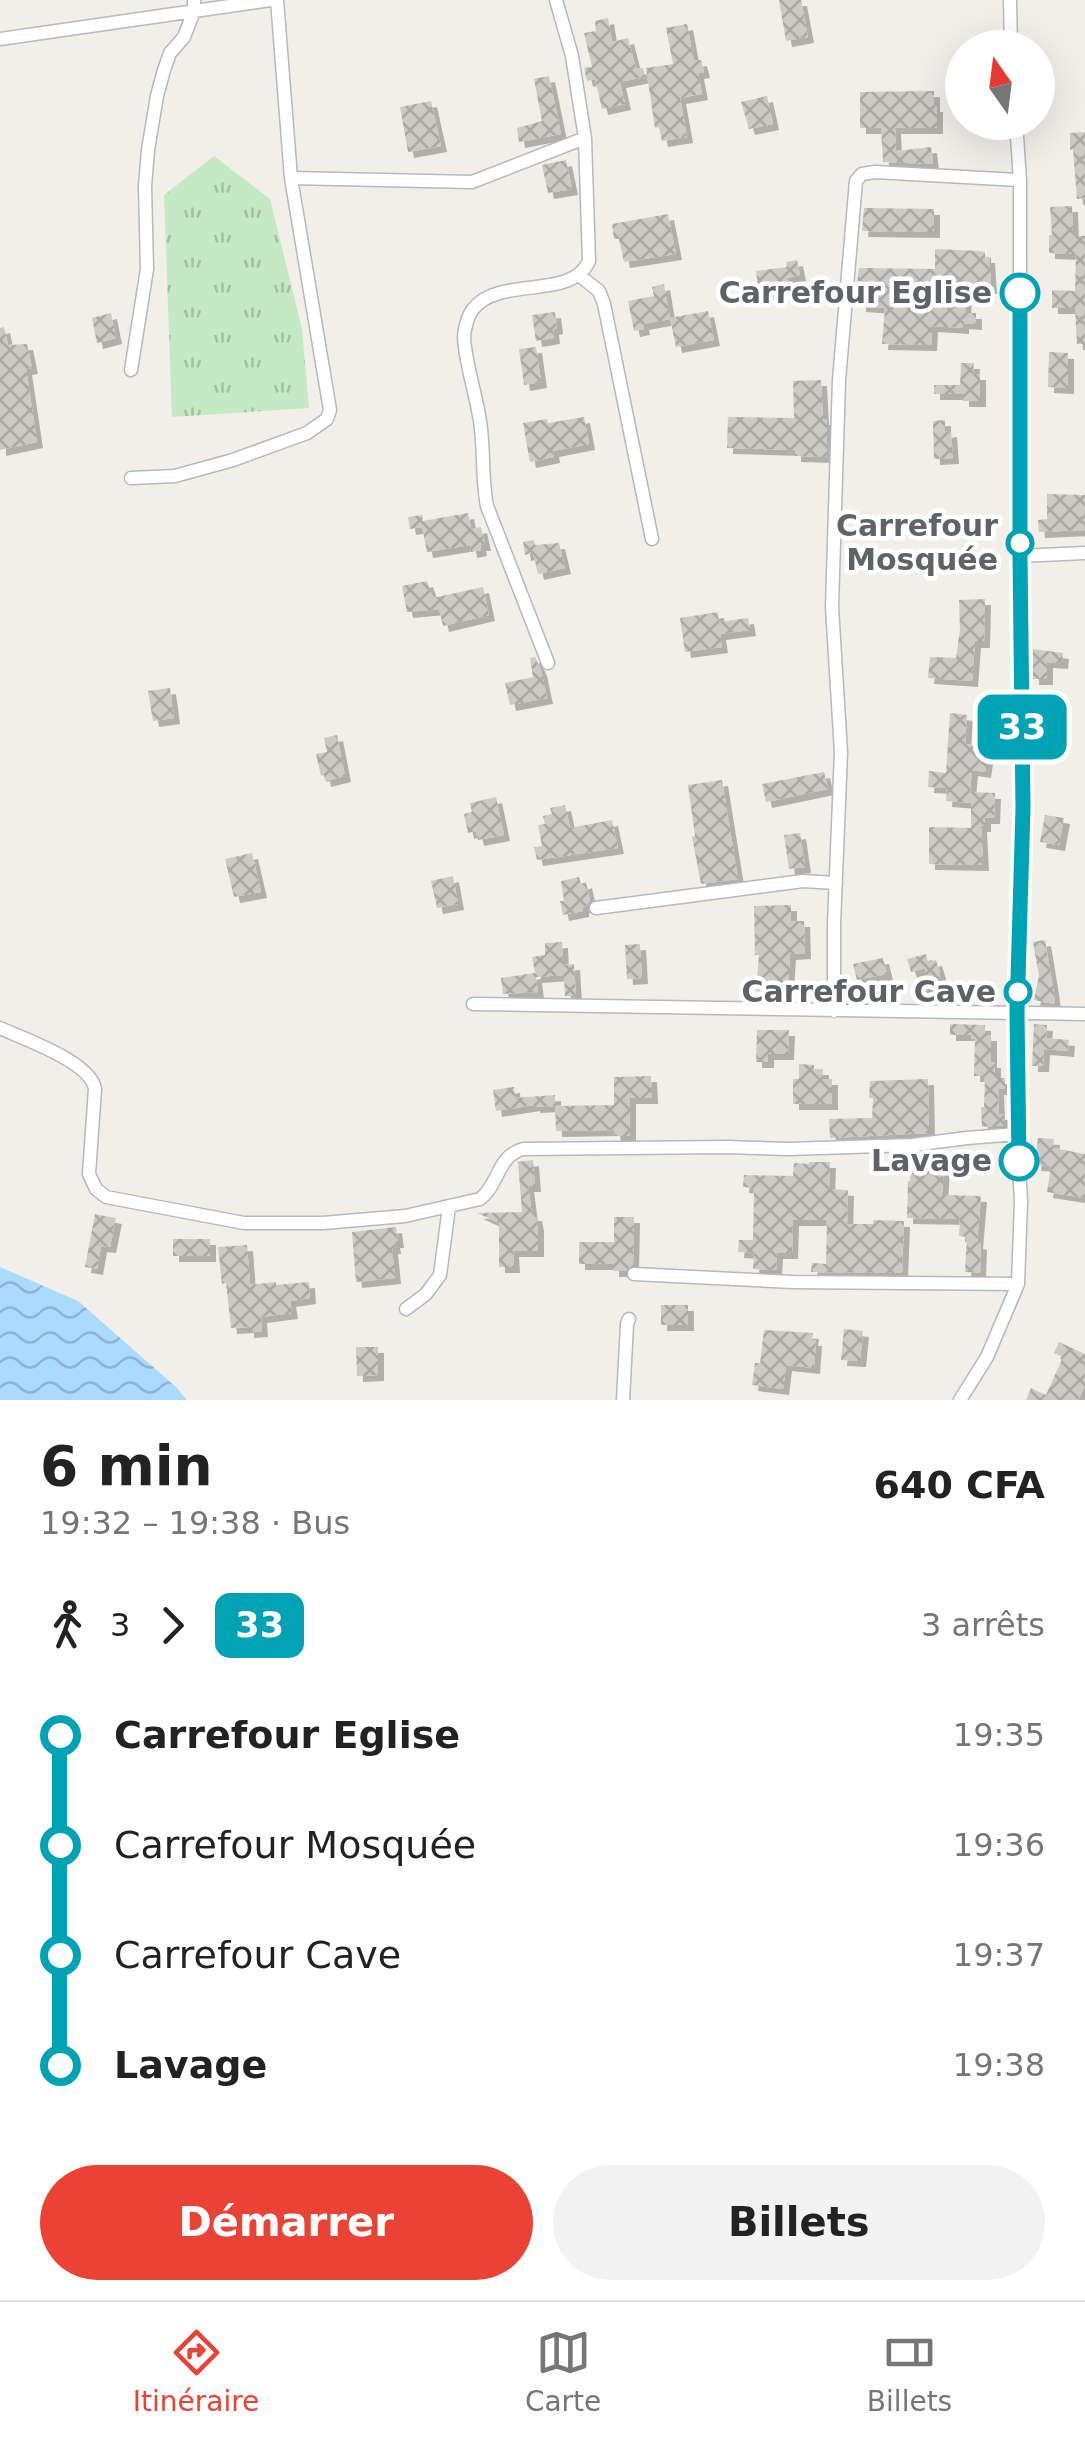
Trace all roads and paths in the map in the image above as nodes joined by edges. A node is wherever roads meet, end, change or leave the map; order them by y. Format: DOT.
graph roads {
  1 [pos="274,0"];
  2 [pos="556,0"];
  3 [pos="1010,0"];
  4 [pos="194,6"];
  5 [pos="1011,30"];
  6 [pos="0,39"];
  7 [pos="585,138"];
  8 [pos="1017,140"];
  9 [pos="291,178"];
  10 [pos="1020,180"];
  11 [pos="579,275"];
  12 [pos="131,370"];
  13 [pos="131,478"];
  14 [pos="652,540"];
  15 [pos="1085,552"];
  16 [pos="1020,556"];
  17 [pos="548,663"];
  18 [pos="836,882"];
  19 [pos="596,908"];
  20 [pos="474,1004"];
  21 [pos="834,1011"];
  22 [pos="1017,1013"];
  23 [pos="1085,1014"];
  24 [pos="0,1028"];
  25 [pos="1018,1134"];
  26 [pos="448,1208"];
  27 [pos="634,1274"];
  28 [pos="1018,1284"];
  29 [pos="406,1309"];
  30 [pos="629,1319"];
  31 [pos="623,1400"];
  32 [pos="960,1400"];
  1 -- 4 [label="street"];
  1 -- 9 [label="street"];
  2 -- 7 [label="street"];
  3 -- 5 [label="street"];
  4 -- 6 [label="street"];
  4 -- 12 [label="street"];
  7 -- 9 [label="street"];
  7 -- 11 [label="street"];
  8 -- 10 [label="street"];
  9 -- 13 [label="street"];
  10 -- 16 [label="street"];
  10 -- 18 [label="street"];
  11 -- 14 [label="street"];
  11 -- 17 [label="street"];
  15 -- 16 [label="street"];
  16 -- 22 [label="street"];
  18 -- 19 [label="street"];
  18 -- 21 [label="street"];
  20 -- 21 [label="street"];
  21 -- 22 [label="street"];
  22 -- 23 [label="street"];
  22 -- 25 [label="street"];
  24 -- 26 [label="street"];
  25 -- 26 [label="street"];
  25 -- 28 [label="street"];
  26 -- 29 [label="street"];
  27 -- 28 [label="street"];
  28 -- 32 [label="street"];
  30 -- 31 [label="street"];
}
